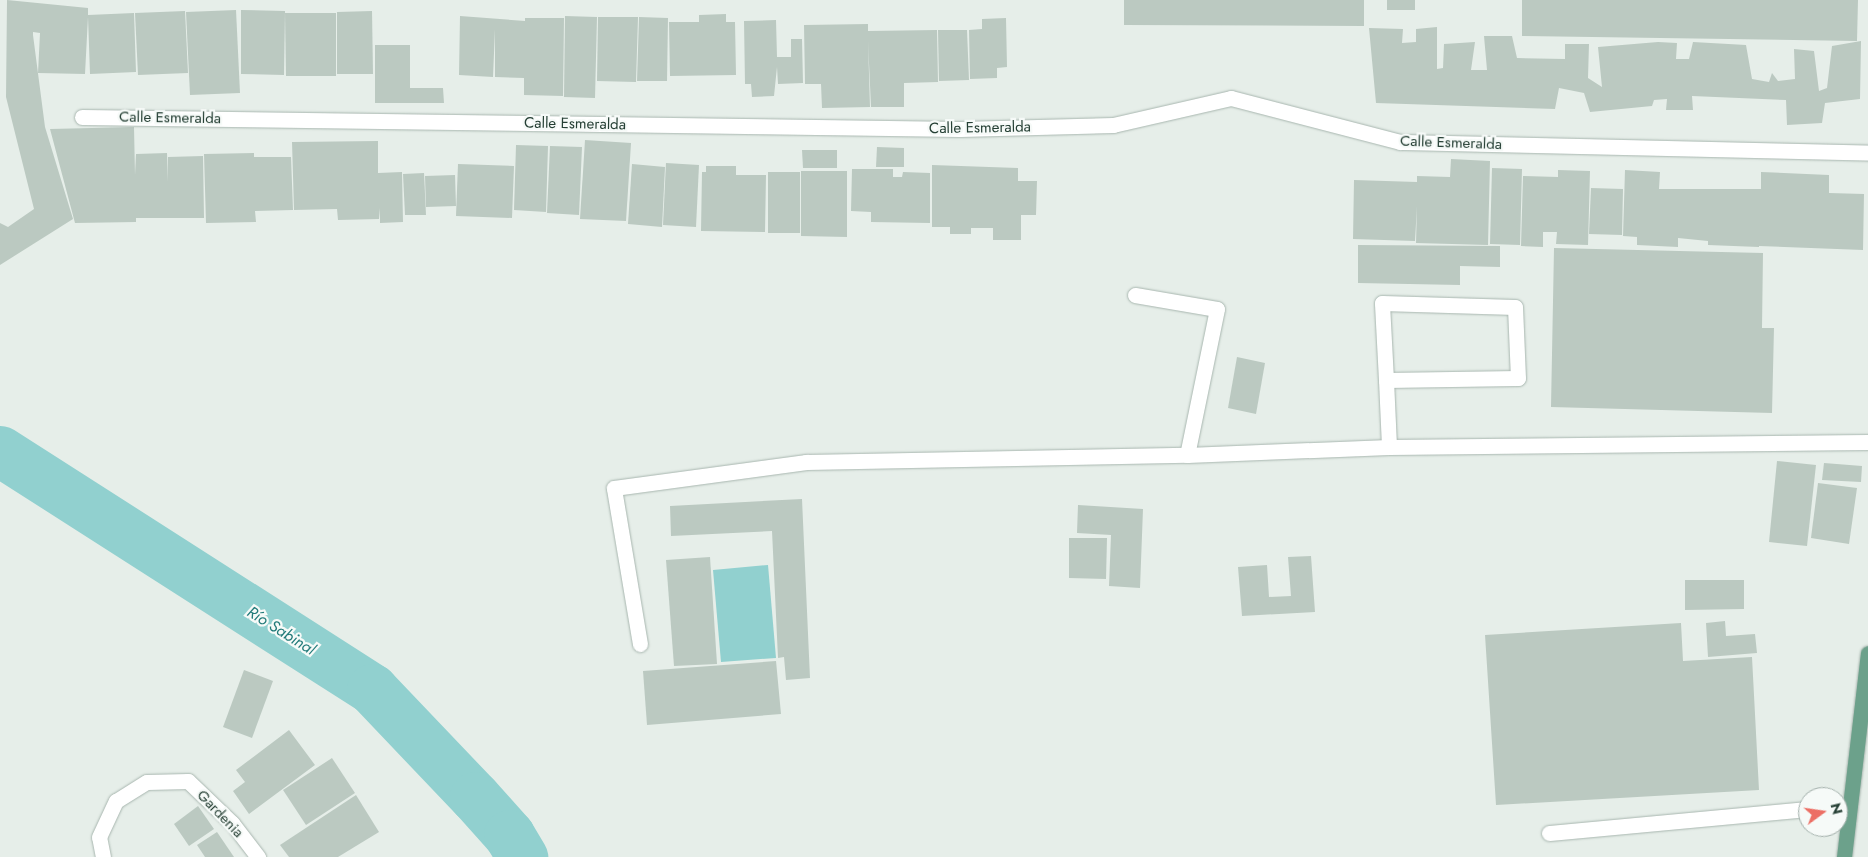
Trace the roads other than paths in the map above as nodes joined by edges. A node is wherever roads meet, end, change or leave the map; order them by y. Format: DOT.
graph roads {
  1 [pos="82,117"];
  2 [pos="1868,153"];
  3 [pos="1136,295"];
  4 [pos="1386,380"];
  5 [pos="1868,442"];
  6 [pos="1389,447"];
  7 [pos="1187,455"];
  8 [pos="640,644"];
  9 [pos="1868,653"];
  10 [pos="1847,787"];
  11 [pos="1798,810"];
  12 [pos="1549,833"];
  13 [pos="1844,837"];
  14 [pos="102,857"];
  15 [pos="258,857"];
  16 [pos="1844,857"];
  1 -- 2 [label="street, Calle Esmeralda"];
  3 -- 7 [label="street"];
  4 -- 4 [label="street"];
  4 -- 6 [label="street"];
  5 -- 6 [label="street"];
  6 -- 7 [label="street"];
  7 -- 8 [label="street"];
  9 -- 10 [label="main road"];
  11 -- 12 [label="street"];
  13 -- 16 [label="main road"];
  14 -- 15 [label="street, Gardenia"];
}
